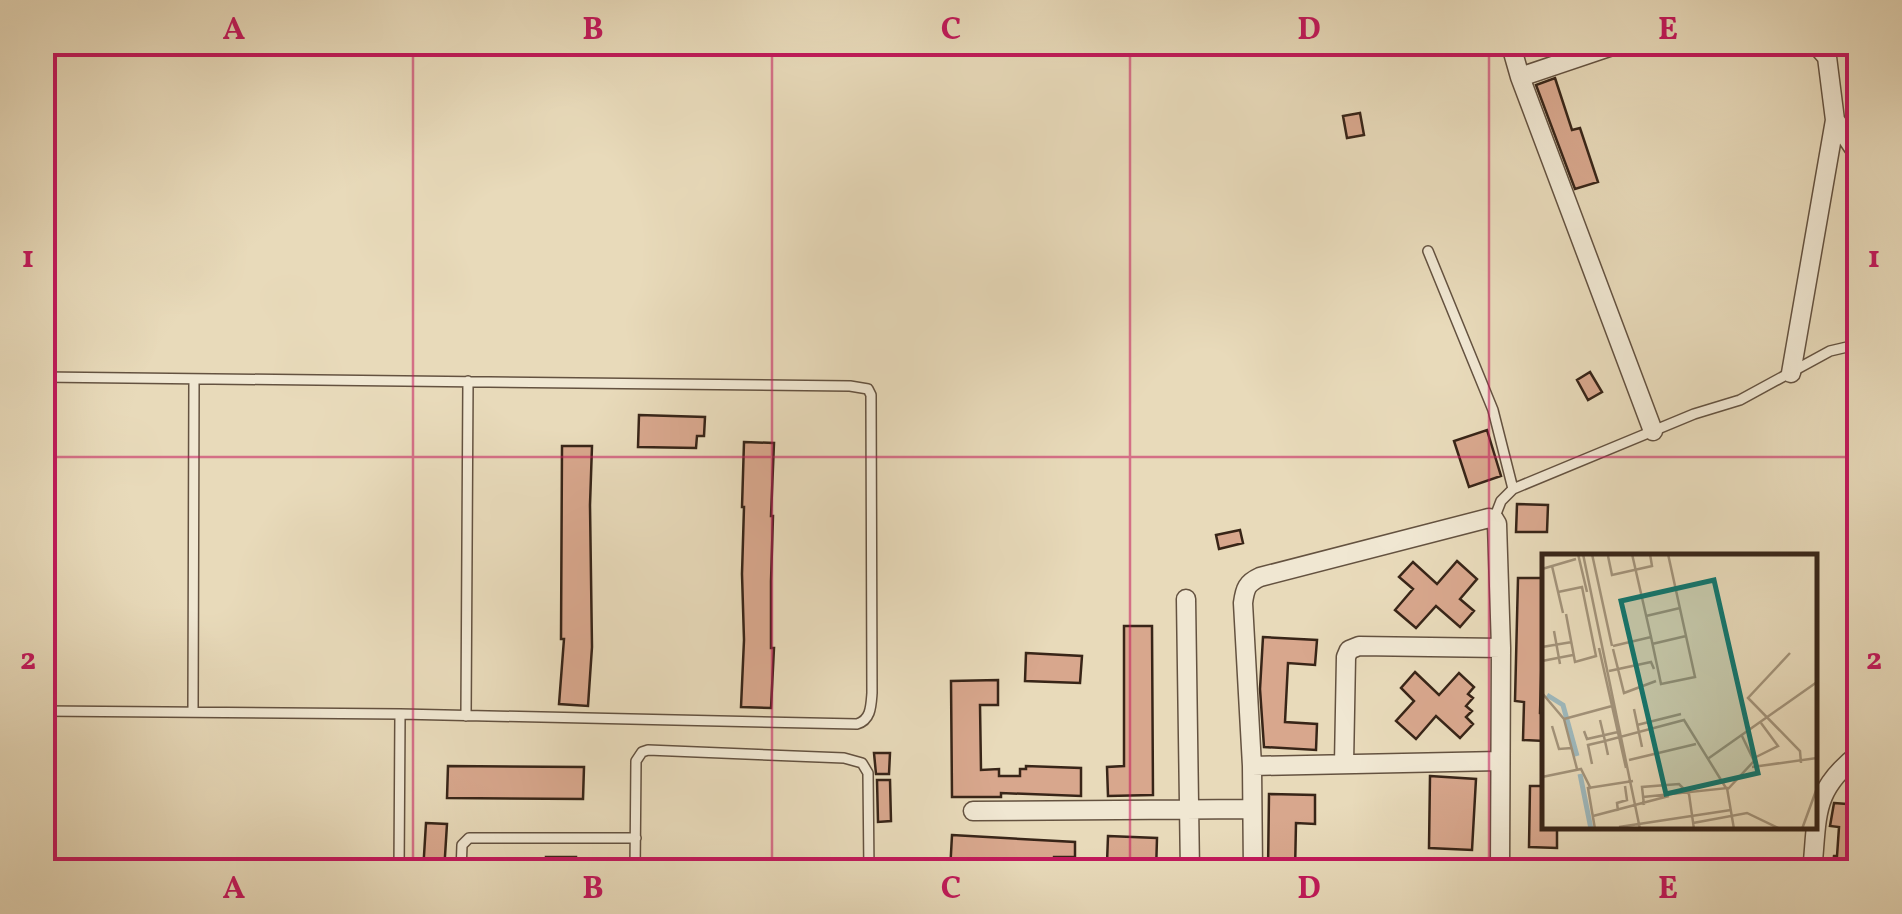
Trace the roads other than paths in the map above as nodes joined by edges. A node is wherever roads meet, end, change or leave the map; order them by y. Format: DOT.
graph roads {
  1 [pos="1510,42"];
  2 [pos="1624,42"];
  3 [pos="1823,47"];
  4 [pos="1520,77"];
  5 [pos="1834,120"];
  6 [pos="1860,156"];
  7 [pos="1428,251"];
  8 [pos="1860,344"];
  9 [pos="1792,373"];
  10 [pos="42,377"];
  11 [pos="194,378"];
  12 [pos="468,382"];
  13 [pos="1652,431"];
  14 [pos="1513,488"];
  15 [pos="1494,519"];
  16 [pos="1186,599"];
  17 [pos="1501,648"];
  18 [pos="42,711"];
  19 [pos="193,712"];
  20 [pos="400,714"];
  21 [pos="466,716"];
  22 [pos="1860,753"];
  23 [pos="1500,761"];
  24 [pos="1344,764"];
  25 [pos="1252,766"];
  26 [pos="1190,809"];
  27 [pos="1252,809"];
  28 [pos="973,811"];
  29 [pos="1817,820"];
  30 [pos="1816,829"];
  31 [pos="636,838"];
  32 [pos="399,872"];
  33 [pos="461,872"];
  34 [pos="636,872"];
  35 [pos="869,872"];
  36 [pos="1190,872"];
  37 [pos="1253,872"];
  38 [pos="1500,872"];
  39 [pos="1812,872"];
  1 -- 4 [label="street"];
  2 -- 4 [label="street"];
  3 -- 5 [label="street"];
  4 -- 13 [label="street"];
  5 -- 6 [label="street"];
  5 -- 9 [label="street"];
  7 -- 14 [label="lane"];
  8 -- 9 [label="lane"];
  9 -- 13 [label="lane"];
  10 -- 11 [label="lane"];
  11 -- 12 [label="lane"];
  11 -- 19 [label="lane"];
  12 -- 21 [label="lane"];
  12 -- 21 [label="lane"];
  13 -- 14 [label="lane"];
  14 -- 15 [label="lane"];
  15 -- 17 [label="street"];
  15 -- 25 [label="street"];
  16 -- 26 [label="street"];
  17 -- 23 [label="street"];
  17 -- 24 [label="street"];
  18 -- 19 [label="lane"];
  19 -- 20 [label="lane"];
  20 -- 21 [label="lane"];
  20 -- 32 [label="lane"];
  22 -- 29 [label="street"];
  23 -- 24 [label="street"];
  23 -- 38 [label="street"];
  24 -- 25 [label="street"];
  25 -- 27 [label="street"];
  26 -- 27 [label="street"];
  26 -- 28 [label="street"];
  26 -- 36 [label="street"];
  27 -- 37 [label="street"];
  30 -- 39 [label="street"];
  31 -- 33 [label="lane"];
  31 -- 34 [label="lane"];
  31 -- 35 [label="lane"];
}
